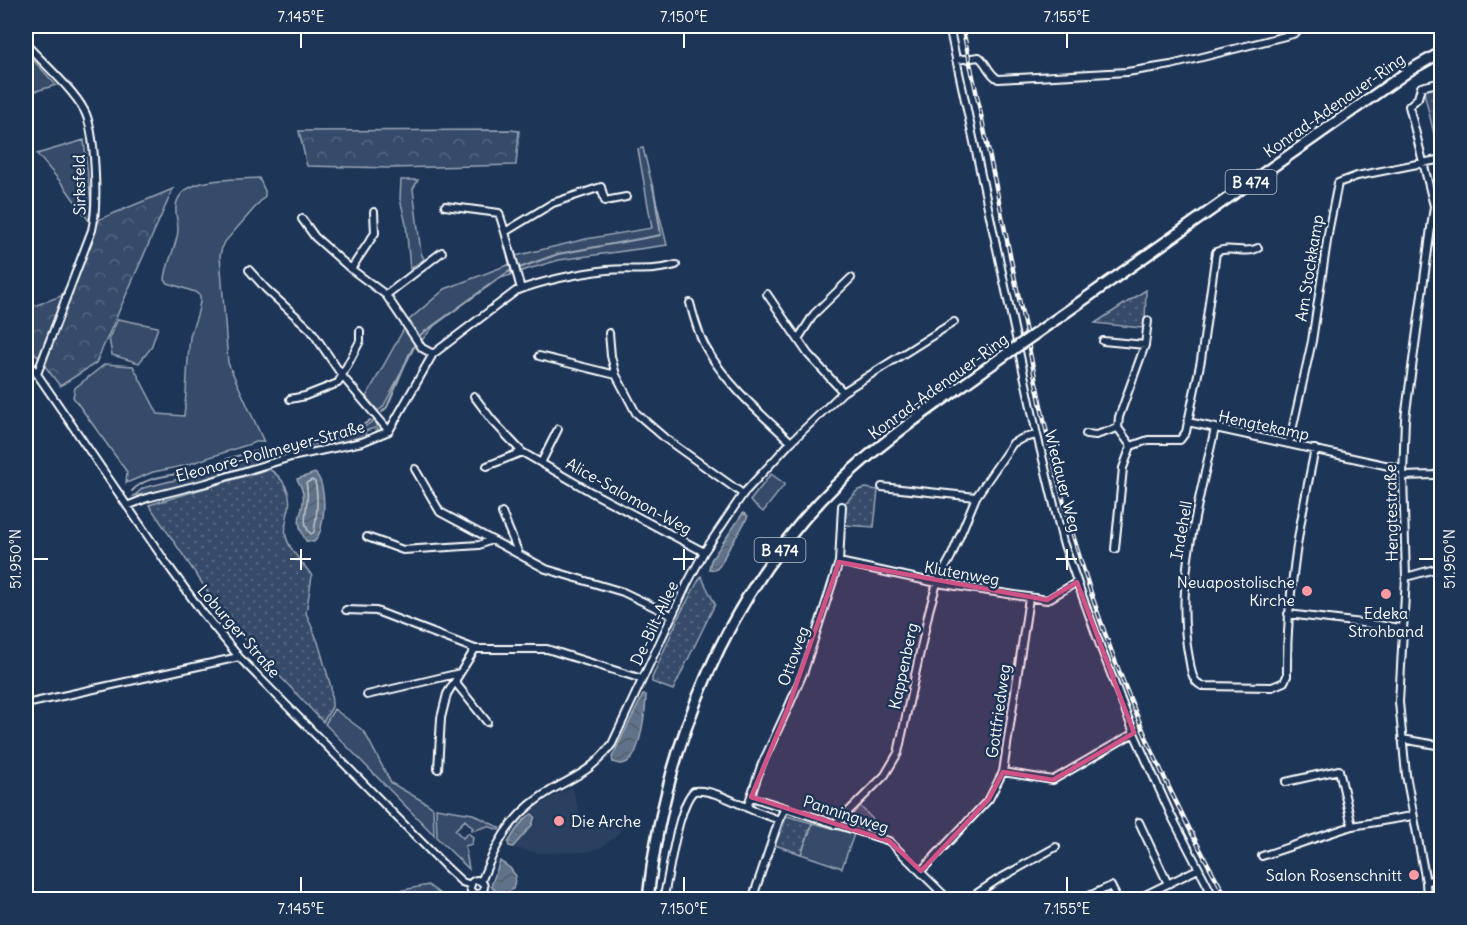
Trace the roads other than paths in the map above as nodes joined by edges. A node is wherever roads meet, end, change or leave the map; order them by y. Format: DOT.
graph roads {
  1 [pos="949,26"];
  2 [pos="1302,26"];
  3 [pos="26,44"];
  4 [pos="1442,52"];
  5 [pos="956,60"];
  6 [pos="1442,82"];
  7 [pos="1442,159"];
  8 [pos="1423,163"];
  9 [pos="626,197"];
  10 [pos="445,207"];
  11 [pos="374,212"];
  12 [pos="302,219"];
  13 [pos="505,232"];
  14 [pos="1257,248"];
  15 [pos="442,252"];
  16 [pos="676,265"];
  17 [pos="351,269"];
  18 [pos="249,270"];
  19 [pos="851,278"];
  20 [pos="521,289"];
  21 [pos="767,294"];
  22 [pos="386,295"];
  23 [pos="690,303"];
  24 [pos="1148,321"];
  25 [pos="954,322"];
  26 [pos="360,331"];
  27 [pos="609,333"];
  28 [pos="798,339"];
  29 [pos="1103,341"];
  30 [pos="1144,345"];
  31 [pos="433,354"];
  32 [pos="539,356"];
  33 [pos="26,360"];
  34 [pos="37,374"];
  35 [pos="616,375"];
  36 [pos="343,376"];
  37 [pos="843,392"];
  38 [pos="474,396"];
  39 [pos="290,399"];
  40 [pos="1188,422"];
  41 [pos="1118,428"];
  42 [pos="1215,428"];
  43 [pos="558,429"];
  44 [pos="389,431"];
  45 [pos="1086,434"];
  46 [pos="1037,435"];
  47 [pos="791,442"];
  48 [pos="1289,444"];
  49 [pos="1131,446"];
  50 [pos="1315,449"];
  51 [pos="522,452"];
  52 [pos="541,463"];
  53 [pos="488,466"];
  54 [pos="415,469"];
  55 [pos="1403,472"];
  56 [pos="1442,472"];
  57 [pos="882,487"];
  58 [pos="743,494"];
  59 [pos="976,497"];
  60 [pos="127,506"];
  61 [pos="842,506"];
  62 [pos="502,513"];
  63 [pos="367,537"];
  64 [pos="491,540"];
  65 [pos="1114,549"];
  66 [pos="704,552"];
  67 [pos="519,554"];
  68 [pos="839,562"];
  69 [pos="1442,567"];
  70 [pos="1406,577"];
  71 [pos="1077,582"];
  72 [pos="937,583"];
  73 [pos="1029,598"];
  74 [pos="346,610"];
  75 [pos="1288,614"];
  76 [pos="671,615"];
  77 [pos="1402,628"];
  78 [pos="475,649"];
  79 [pos="240,657"];
  80 [pos="460,673"];
  81 [pos="642,679"];
  82 [pos="455,682"];
  83 [pos="367,696"];
  84 [pos="26,704"];
  85 [pos="487,722"];
  86 [pos="1134,733"];
  87 [pos="1402,739"];
  88 [pos="1442,746"];
  89 [pos="438,769"];
  90 [pos="1003,772"];
  91 [pos="1286,782"];
  92 [pos="751,797"];
  93 [pos="747,808"];
  94 [pos="785,808"];
  95 [pos="1412,816"];
  96 [pos="779,820"];
  97 [pos="1139,822"];
  98 [pos="835,825"];
  99 [pos="1352,826"];
  100 [pos="1056,847"];
  101 [pos="1262,856"];
  102 [pos="1198,869"];
  103 [pos="921,870"];
  104 [pos="1442,876"];
  105 [pos="481,882"];
  106 [pos="1426,882"];
  107 [pos="1168,884"];
  108 [pos="471,885"];
  109 [pos="482,892"];
  110 [pos="752,898"];
  111 [pos="484,900"];
  112 [pos="648,900"];
  113 [pos="663,900"];
  114 [pos="761,900"];
  115 [pos="949,900"];
  116 [pos="967,900"];
  117 [pos="1080,900"];
  118 [pos="1118,900"];
  119 [pos="1135,900"];
  120 [pos="1215,900"];
  121 [pos="1427,900"];
  1 -- 5 [label="street, Wiedauer Weg"];
  2 -- 5 [label="street"];
  3 -- 34 [label="street, Sirksfeld"];
  4 -- 112 [label="main road, Konrad-Adenauer-Ring / B 474, bridge"];
  5 -- 46 [label="street, Wiedauer Weg"];
  6 -- 8 [label="street, Hengtestraße"];
  7 -- 8 [label="street"];
  8 -- 48 [label="street, Am Stockkamp"];
  8 -- 55 [label="street, Hengtestraße"];
  9 -- 13 [label="street"];
  10 -- 13 [label="street"];
  11 -- 17 [label="street"];
  12 -- 17 [label="street"];
  13 -- 20 [label="street"];
  14 -- 40 [label="street"];
  15 -- 22 [label="street"];
  16 -- 20 [label="street, Eleonore-Pollmeyer-Straße"];
  17 -- 22 [label="street"];
  18 -- 36 [label="street"];
  19 -- 28 [label="street"];
  20 -- 31 [label="street, Eleonore-Pollmeyer-Straße"];
  21 -- 28 [label="street"];
  22 -- 31 [label="street"];
  23 -- 47 [label="street"];
  24 -- 30 [label="street"];
  25 -- 37 [label="street, De-Bilt-Allee"];
  26 -- 36 [label="street"];
  27 -- 35 [label="street"];
  28 -- 37 [label="street"];
  29 -- 30 [label="street"];
  30 -- 41 [label="street"];
  31 -- 44 [label="street, Eleonore-Pollmeyer-Straße"];
  32 -- 35 [label="street"];
  33 -- 34 [label="street, Loburger Straße"];
  34 -- 60 [label="street, Loburger Straße"];
  35 -- 58 [label="street"];
  36 -- 39 [label="street"];
  36 -- 44 [label="street"];
  37 -- 47 [label="street, De-Bilt-Allee"];
  38 -- 51 [label="street, Alice-Salomon-Weg"];
  40 -- 42 [label="street, Hengtekamp"];
  40 -- 49 [label="street"];
  41 -- 45 [label="street"];
  41 -- 49 [label="street"];
  42 -- 48 [label="street, Hengtekamp"];
  42 -- 75 [label="street, Indehell"];
  43 -- 52 [label="street, Alice-Salomon-Weg"];
  44 -- 60 [label="street, Eleonore-Pollmeyer-Straße"];
  46 -- 59 [label="street, Kappenberg"];
  46 -- 71 [label="street, Wiedauer Weg"];
  47 -- 58 [label="street, De-Bilt-Allee"];
  48 -- 50 [label="street, Hengtekamp"];
  49 -- 65 [label="street"];
  50 -- 55 [label="street, Hengtekamp"];
  50 -- 75 [label="street"];
  51 -- 52 [label="street, Alice-Salomon-Weg"];
  51 -- 53 [label="street"];
  52 -- 66 [label="street, Alice-Salomon-Weg"];
  54 -- 64 [label="street"];
  55 -- 56 [label="street, Hengtekamp"];
  55 -- 70 [label="street, Hengtestraße"];
  57 -- 59 [label="street"];
  58 -- 66 [label="street, De-Bilt-Allee"];
  59 -- 72 [label="street, Kappenberg"];
  60 -- 79 [label="street, Loburger Straße"];
  61 -- 68 [label="street, Ottoweg"];
  62 -- 67 [label="street"];
  63 -- 64 [label="street"];
  64 -- 67 [label="street"];
  66 -- 76 [label="street, De-Bilt-Allee"];
  67 -- 76 [label="street"];
  68 -- 72 [label="street, Klutenweg"];
  68 -- 92 [label="street, Ottoweg"];
  69 -- 70 [label="street"];
  70 -- 77 [label="street, Hengtestraße"];
  71 -- 73 [label="street, Klutenweg"];
  71 -- 86 [label="street, Wiedauer Weg"];
  72 -- 73 [label="street, Klutenweg"];
  72 -- 98 [label="street, Kappenberg"];
  73 -- 90 [label="street, Gottfriedweg"];
  74 -- 78 [label="street"];
  75 -- 77 [label="street"];
  76 -- 81 [label="street, De-Bilt-Allee"];
  77 -- 87 [label="street, Hengtestraße"];
  78 -- 80 [label="street"];
  78 -- 81 [label="street"];
  79 -- 84 [label="street"];
  79 -- 108 [label="street, Loburger Straße"];
  80 -- 82 [label="street"];
  80 -- 83 [label="street"];
  81 -- 105 [label="street, De-Bilt-Allee"];
  82 -- 85 [label="street"];
  82 -- 89 [label="street"];
  86 -- 90 [label="street"];
  86 -- 102 [label="street, Wiedauer Weg"];
  87 -- 88 [label="street"];
  87 -- 95 [label="street, Hengtestraße"];
  90 -- 103 [label="street, Gottfriedweg"];
  91 -- 99 [label="street"];
  92 -- 93 [label="street, Ottoweg"];
  92 -- 94 [label="street, Panningweg"];
  93 -- 96 [label="street, Panningweg"];
  93 -- 113 [label="street, Panningweg"];
  94 -- 96 [label="street, Panningweg"];
  94 -- 98 [label="street, Panningweg"];
  95 -- 99 [label="street"];
  95 -- 106 [label="street, Hengtestraße"];
  96 -- 110 [label="street"];
  97 -- 107 [label="street"];
  98 -- 103 [label="street, Panningweg"];
  99 -- 101 [label="street"];
  100 -- 116 [label="street"];
  102 -- 107 [label="street"];
  102 -- 120 [label="street, Wiedauer Weg"];
  103 -- 115 [label="street, Panningweg"];
  104 -- 106 [label="street"];
  105 -- 108 [label="street"];
  105 -- 109 [label="street"];
  106 -- 121 [label="street, Hengtestraße"];
  107 -- 119 [label="street"];
  108 -- 109 [label="street"];
  109 -- 111 [label="street"];
  110 -- 114 [label="street"];
  117 -- 118 [label="street"];
}
